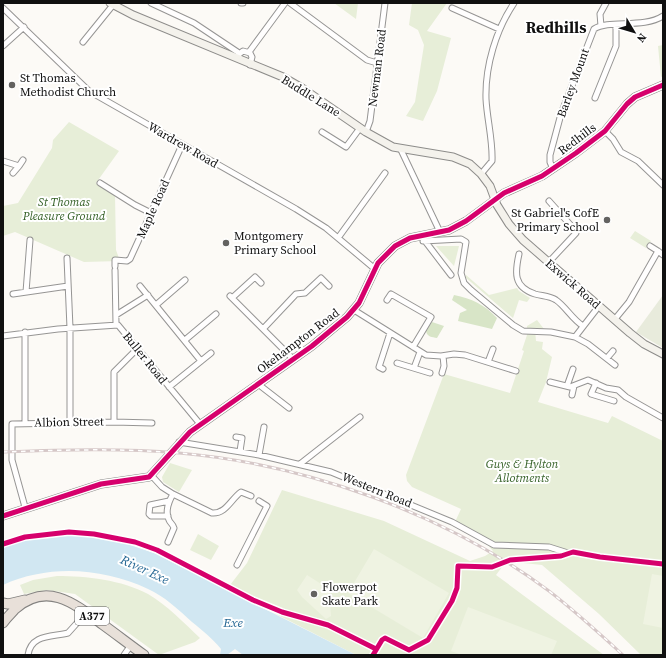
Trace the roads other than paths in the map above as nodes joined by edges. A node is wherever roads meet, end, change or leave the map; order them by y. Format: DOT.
graph roads {
  1 [pos="151,3"];
  2 [pos="285,3"];
  3 [pos="290,3"];
  4 [pos="385,3"];
  5 [pos="514,3"];
  6 [pos="606,3"];
  7 [pos="112,4"];
  8 [pos="3,8"];
  9 [pos="452,8"];
  10 [pos="663,16"];
  11 [pos="616,25"];
  12 [pos="601,26"];
  13 [pos="24,27"];
  14 [pos="499,28"];
  15 [pos="83,42"];
  16 [pos="3,46"];
  17 [pos="249,52"];
  18 [pos="238,56"];
  19 [pos="378,63"];
  20 [pos="250,65"];
  21 [pos="663,85"];
  22 [pos="600,87"];
  23 [pos="606,90"];
  24 [pos="595,98"];
  25 [pos="363,130"];
  26 [pos="605,131"];
  27 [pos="322,132"];
  28 [pos="182,145"];
  29 [pos="401,150"];
  30 [pos="23,160"];
  31 [pos="3,161"];
  32 [pos="19,166"];
  33 [pos="553,168"];
  34 [pos="13,173"];
  35 [pos="385,173"];
  36 [pos="481,174"];
  37 [pos="100,183"];
  38 [pos="663,185"];
  39 [pos="496,200"];
  40 [pos="549,201"];
  41 [pos="151,213"];
  42 [pos="440,232"];
  43 [pos="338,238"];
  44 [pos="30,240"];
  45 [pos="650,246"];
  46 [pos="658,251"];
  47 [pos="519,254"];
  48 [pos="663,255"];
  49 [pos="67,258"];
  50 [pos="548,262"];
  51 [pos="510,267"];
  52 [pos="374,268"];
  53 [pos="516,269"];
  54 [pos="451,275"];
  55 [pos="185,280"];
  56 [pos="261,283"];
  57 [pos="68,286"];
  58 [pos="140,286"];
  59 [pos="329,286"];
  60 [pos="26,292"];
  61 [pos="13,294"];
  62 [pos="148,295"];
  63 [pos="387,300"];
  64 [pos="156,305"];
  65 [pos="599,306"];
  66 [pos="354,310"];
  67 [pos="216,314"];
  68 [pos="116,315"];
  69 [pos="615,319"];
  70 [pos="116,324"];
  71 [pos="583,326"];
  72 [pos="70,328"];
  73 [pos="263,329"];
  74 [pos="25,332"];
  75 [pos="390,333"];
  76 [pos="3,336"];
  77 [pos="575,337"];
  78 [pos="185,340"];
  79 [pos="137,348"];
  80 [pos="413,348"];
  81 [pos="493,349"];
  82 [pos="613,351"];
  83 [pos="420,352"];
  84 [pos="211,353"];
  85 [pos="663,354"];
  86 [pos="443,356"];
  87 [pos="607,358"];
  88 [pos="293,359"];
  89 [pos="201,361"];
  90 [pos="488,362"];
  91 [pos="397,363"];
  92 [pos="615,365"];
  93 [pos="414,368"];
  94 [pos="384,369"];
  95 [pos="573,369"];
  96 [pos="516,371"];
  97 [pos="430,373"];
  98 [pos="442,373"];
  99 [pos="550,382"];
  100 [pos="596,383"];
  101 [pos="258,384"];
  102 [pos="567,386"];
  103 [pos="574,386"];
  104 [pos="169,387"];
  105 [pos="572,395"];
  106 [pos="614,401"];
  107 [pos="289,408"];
  108 [pos="360,417"];
  109 [pos="663,418"];
  110 [pos="70,422"];
  111 [pos="114,422"];
  112 [pos="25,423"];
  113 [pos="152,423"];
  114 [pos="200,424"];
  115 [pos="264,427"];
  116 [pos="236,437"];
  117 [pos="179,442"];
  118 [pos="240,451"];
  119 [pos="259,455"];
  120 [pos="300,464"];
  121 [pos="151,475"];
  122 [pos="173,494"];
  123 [pos="251,496"];
  124 [pos="169,501"];
  125 [pos="260,501"];
  126 [pos="25,508"];
  127 [pos="3,516"];
  128 [pos="168,516"];
  129 [pos="168,542"];
  130 [pos="568,553"];
  131 [pos="237,565"];
  132 [pos="32,598"];
  133 [pos="3,603"];
  134 [pos="23,603"];
  135 [pos="3,612"];
  136 [pos="3,623"];
  137 [pos="77,623"];
  138 [pos="131,645"];
  139 [pos="28,655"];
  140 [pos="124,655"];
  141 [pos="144,655"];
  1 -- 18 [label="street, Buddle Lane"];
  2 -- 17 [label="street"];
  3 -- 19 [label="street"];
  4 -- 19 [label="street, Newman Road"];
  5 -- 14 [label="street"];
  6 -- 12 [label="street"];
  7 -- 15 [label="street"];
  7 -- 18 [label="street, Buddle Lane"];
  8 -- 13 [label="street, Wardrew Road"];
  9 -- 14 [label="street"];
  10 -- 11 [label="street"];
  11 -- 12 [label="street"];
  11 -- 22 [label="street"];
  12 -- 33 [label="street, Barley Mount"];
  13 -- 16 [label="street"];
  13 -- 28 [label="street, Wardrew Road"];
  14 -- 36 [label="street"];
  17 -- 18 [label="street"];
  17 -- 20 [label="street"];
  18 -- 20 [label="street, Buddle Lane"];
  19 -- 25 [label="street, Newman Road"];
  20 -- 25 [label="street, Buddle Lane"];
  21 -- 26 [label="street, Redhills"];
  22 -- 23 [label="street"];
  22 -- 24 [label="street"];
  25 -- 27 [label="street"];
  25 -- 29 [label="street, Buddle Lane"];
  26 -- 33 [label="street, Redhills"];
  26 -- 38 [label="street"];
  28 -- 41 [label="street, Maple Road"];
  28 -- 43 [label="street, Wardrew Road"];
  29 -- 36 [label="street, Buddle Lane"];
  29 -- 42 [label="street"];
  30 -- 32 [label="street"];
  31 -- 32 [label="street"];
  32 -- 34 [label="street"];
  33 -- 39 [label="street, Redhills"];
  35 -- 43 [label="street"];
  36 -- 39 [label="street, Buddle Lane"];
  37 -- 41 [label="street"];
  39 -- 42 [label="street, Okehampton Road"];
  39 -- 50 [label="street, Exwick Road"];
  40 -- 50 [label="street"];
  41 -- 68 [label="street, Maple Road"];
  42 -- 52 [label="street, Okehampton Road"];
  43 -- 52 [label="street, Wardrew Road"];
  44 -- 60 [label="street"];
  45 -- 46 [label="street"];
  46 -- 48 [label="street"];
  46 -- 69 [label="street"];
  47 -- 53 [label="street"];
  49 -- 57 [label="street"];
  50 -- 65 [label="street, Exwick Road"];
  51 -- 53 [label="street"];
  52 -- 66 [label="street, Okehampton Road"];
  53 -- 71 [label="street"];
  54 -- 77 [label="street"];
  55 -- 64 [label="street"];
  56 -- 73 [label="street"];
  57 -- 60 [label="street"];
  57 -- 72 [label="street"];
  58 -- 62 [label="street"];
  59 -- 73 [label="street"];
  60 -- 61 [label="street"];
  62 -- 64 [label="street"];
  62 -- 68 [label="street"];
  63 -- 80 [label="street"];
  64 -- 78 [label="street"];
  65 -- 69 [label="street, Exwick Road"];
  65 -- 71 [label="street"];
  66 -- 75 [label="street"];
  66 -- 88 [label="street, Okehampton Road"];
  67 -- 78 [label="street"];
  68 -- 70 [label="street"];
  69 -- 85 [label="street, Exwick Road"];
  70 -- 72 [label="street, Buller Road"];
  70 -- 79 [label="street, Buller Road"];
  71 -- 77 [label="street"];
  72 -- 74 [label="street, Buller Road"];
  72 -- 110 [label="street"];
  73 -- 88 [label="street"];
  74 -- 76 [label="street, Buller Road"];
  74 -- 112 [label="street"];
  75 -- 80 [label="street"];
  75 -- 94 [label="street"];
  77 -- 87 [label="street"];
  78 -- 89 [label="street"];
  79 -- 104 [label="street, Buller Road"];
  79 -- 111 [label="street"];
  80 -- 83 [label="street"];
  81 -- 90 [label="street"];
  82 -- 87 [label="street"];
  83 -- 86 [label="street"];
  83 -- 93 [label="street"];
  84 -- 89 [label="street"];
  86 -- 90 [label="street"];
  86 -- 98 [label="street"];
  87 -- 92 [label="street"];
  88 -- 101 [label="street, Okehampton Road"];
  89 -- 104 [label="street"];
  90 -- 96 [label="street"];
  91 -- 93 [label="street"];
  93 -- 97 [label="street"];
  95 -- 102 [label="street"];
  99 -- 102 [label="street"];
  100 -- 103 [label="street"];
  100 -- 106 [label="street"];
  100 -- 109 [label="street"];
  101 -- 107 [label="street"];
  101 -- 114 [label="street, Okehampton Road"];
  102 -- 103 [label="street"];
  103 -- 105 [label="street"];
  104 -- 114 [label="street, Buller Road"];
  108 -- 120 [label="street"];
  110 -- 111 [label="street, Albion Street"];
  110 -- 112 [label="street, Albion Street"];
  111 -- 113 [label="street, Albion Street"];
  112 -- 126 [label="street, Albion Street"];
  114 -- 117 [label="street, Okehampton Road"];
  115 -- 119 [label="street"];
  116 -- 118 [label="street"];
  117 -- 118 [label="street, Western Road"];
  117 -- 121 [label="street, Okehampton Road"];
  118 -- 119 [label="street, Western Road"];
  119 -- 120 [label="street, Western Road"];
  120 -- 130 [label="street, Western Road"];
  121 -- 122 [label="street"];
  121 -- 126 [label="street"];
  122 -- 123 [label="street"];
  122 -- 124 [label="street"];
  124 -- 128 [label="street"];
  124 -- 128 [label="street"];
  125 -- 131 [label="street"];
  126 -- 127 [label="street"];
  128 -- 129 [label="street"];
  132 -- 133 [label="highway, A377"];
  132 -- 134 [label="highway, A377"];
  132 -- 138 [label="highway, A377"];
  134 -- 135 [label="highway, A377"];
  134 -- 136 [label="highway, A377"];
  137 -- 139 [label="street"];
  138 -- 140 [label="street"];
  138 -- 141 [label="highway, A377"];
}
